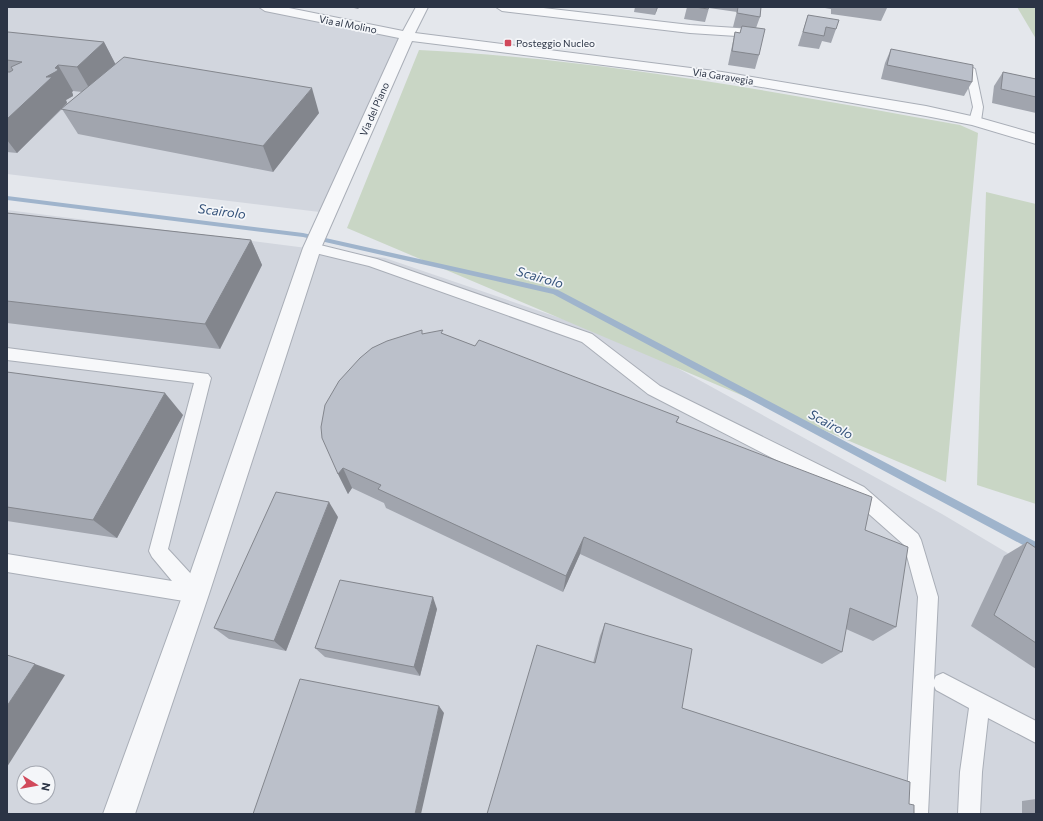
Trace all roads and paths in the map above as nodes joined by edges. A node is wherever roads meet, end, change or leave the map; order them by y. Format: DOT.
graph roads {
  1 [pos="265,7"];
  2 [pos="422,7"];
  3 [pos="502,7"];
  4 [pos="752,33"];
  5 [pos="407,36"];
  6 [pos="970,69"];
  7 [pos="975,121"];
  8 [pos="1036,139"];
  9 [pos="312,248"];
  10 [pos="7,354"];
  11 [pos="7,563"];
  12 [pos="196,594"];
  13 [pos="943,683"];
  14 [pos="980,702"];
  15 [pos="1036,732"];
  16 [pos="119,814"];
  17 [pos="917,814"];
  18 [pos="969,814"];
  1 -- 5 [label="street, Via al Molino"];
  2 -- 5 [label="street, Via del Piano"];
  3 -- 4 [label="street"];
  5 -- 7 [label="street, Via Garavegia"];
  5 -- 9 [label="street, Via del Piano"];
  6 -- 7 [label="lane"];
  7 -- 8 [label="street, Via Garavegia"];
  9 -- 12 [label="street, Via del Piano"];
  9 -- 17 [label="lane"];
  10 -- 12 [label="lane"];
  11 -- 12 [label="lane"];
  12 -- 16 [label="street, Via del Piano"];
  13 -- 14 [label="lane"];
  14 -- 15 [label="lane"];
  14 -- 18 [label="lane"];
}
